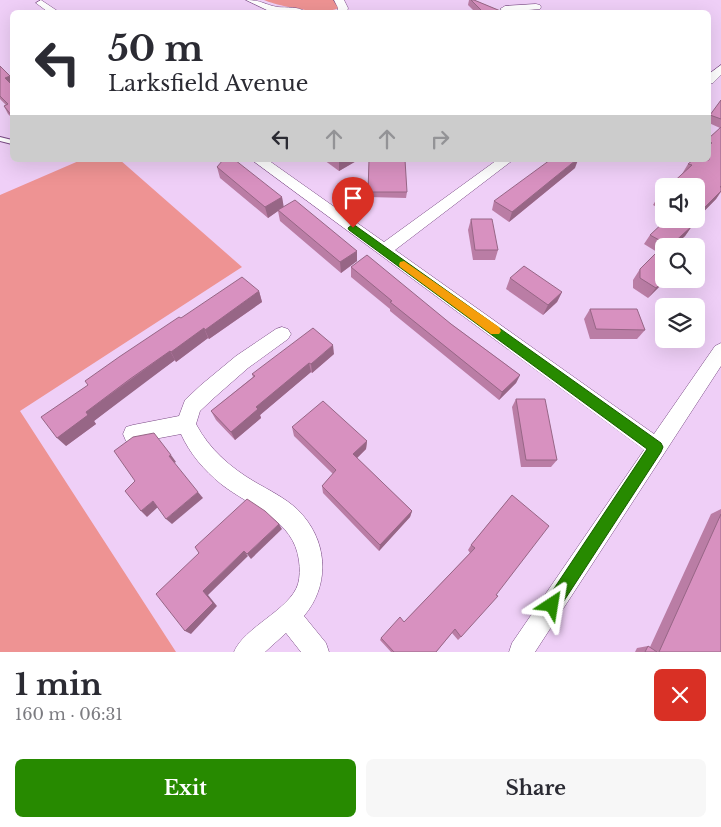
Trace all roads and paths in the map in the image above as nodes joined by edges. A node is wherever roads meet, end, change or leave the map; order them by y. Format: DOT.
graph roads {
  1 [pos="251,0"];
  2 [pos="41,3"];
  3 [pos="537,6"];
  4 [pos="505,9"];
  5 [pos="51,10"];
  6 [pos="273,10"];
  7 [pos="721,69"];
  8 [pos="711,78"];
  9 [pos="262,162"];
  10 [pos="503,162"];
  11 [pos="384,250"];
  12 [pos="282,334"];
  13 [pos="721,351"];
  14 [pos="186,424"];
  15 [pos="133,434"];
  16 [pos="656,447"];
  17 [pos="288,616"];
  18 [pos="246,652"];
  19 [pos="317,652"];
  20 [pos="521,652"];
  1 -- 6 [label="street"];
  2 -- 5 [label="street"];
  3 -- 4 [label="street"];
  7 -- 8 [label="street"];
  9 -- 11 [label="street"];
  10 -- 11 [label="street"];
  11 -- 16 [label="street"];
  12 -- 14 [label="street"];
  13 -- 16 [label="street"];
  14 -- 15 [label="street"];
  14 -- 17 [label="street"];
  16 -- 20 [label="street"];
  17 -- 18 [label="street"];
  17 -- 19 [label="street"];
}
